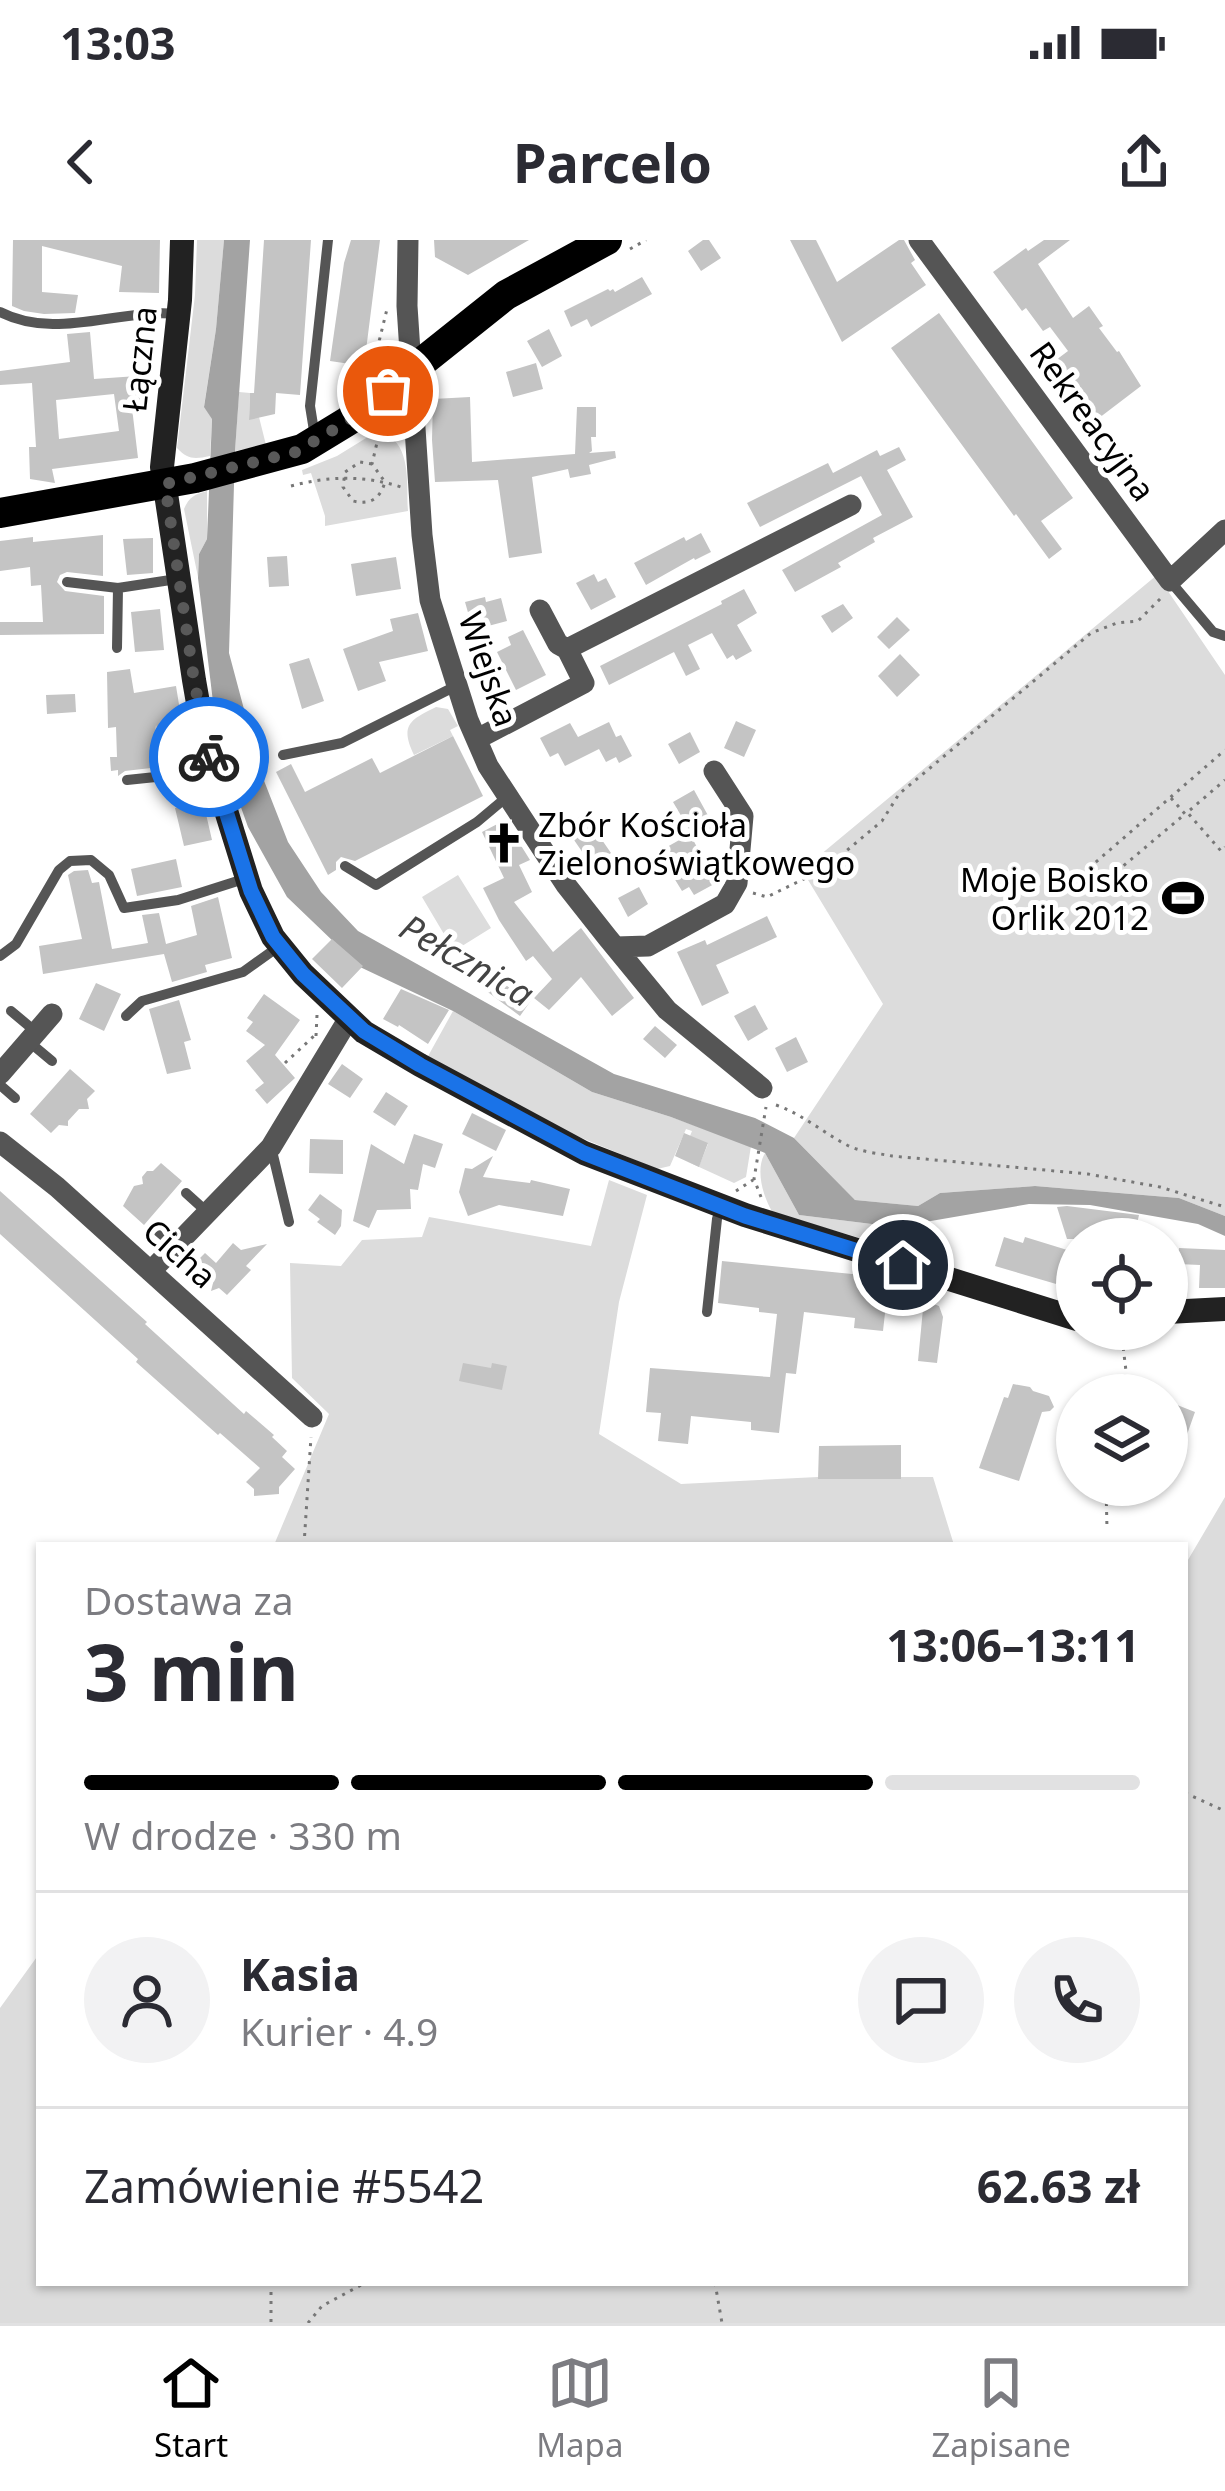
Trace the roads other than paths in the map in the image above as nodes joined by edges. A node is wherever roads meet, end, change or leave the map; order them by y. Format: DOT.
graph roads {
  1 [pos="182,240"];
  2 [pos="328,240"];
  3 [pos="408,240"];
  4 [pos="919,240"];
  5 [pos="599,246"];
  6 [pos="0,312"];
  7 [pos="178,314"];
  8 [pos="412,372"];
  9 [pos="316,440"];
  10 [pos="180,482"];
  11 [pos="851,505"];
  12 [pos="0,513"];
  13 [pos="1225,530"];
  14 [pos="179,579"];
  15 [pos="1170,581"];
  16 [pos="67,582"];
  17 [pos="118,588"];
  18 [pos="540,610"];
  19 [pos="1225,636"];
  20 [pos="118,648"];
  21 [pos="567,649"];
  22 [pos="456,686"];
  23 [pos="477,740"];
  24 [pos="284,755"];
  25 [pos="714,770"];
  26 [pos="213,771"];
  27 [pos="127,780"];
  28 [pos="508,796"];
  29 [pos="345,866"];
  30 [pos="247,878"];
  31 [pos="280,946"];
  32 [pos="616,947"];
  33 [pos="0,956"];
  34 [pos="10,1011"];
  35 [pos="52,1014"];
  36 [pos="125,1016"];
  37 [pos="349,1018"];
  38 [pos="32,1037"];
  39 [pos="52,1061"];
  40 [pos="0,1074"];
  41 [pos="0,1085"];
  42 [pos="15,1098"];
  43 [pos="765,1099"];
  44 [pos="0,1142"];
  45 [pos="271,1148"];
  46 [pos="185,1193"];
  47 [pos="721,1206"];
  48 [pos="207,1212"];
  49 [pos="289,1222"];
  50 [pos="154,1228"];
  51 [pos="175,1245"];
  52 [pos="151,1271"];
  53 [pos="1225,1309"];
  54 [pos="1188,1311"];
  55 [pos="707,1312"];
  56 [pos="1056,1312"];
  57 [pos="312,1417"];
  1 -- 7 [label="street, Łączna"];
  2 -- 9 [label="lane"];
  3 -- 8 [label="street, Wiejska"];
  4 -- 15 [label="street, Rekreacyjna"];
  5 -- 8 [label="main road"];
  6 -- 7 [label="lane"];
  7 -- 10 [label="street, Łączna"];
  8 -- 9 [label="main road"];
  8 -- 22 [label="street, Wiejska"];
  9 -- 10 [label="main road"];
  10 -- 12 [label="main road"];
  10 -- 14 [label="street, Łączna"];
  11 -- 21 [label="street"];
  13 -- 15 [label="street"];
  14 -- 17 [label="lane"];
  14 -- 26 [label="street, Łączna"];
  15 -- 19 [label="lane"];
  16 -- 17 [label="lane"];
  17 -- 20 [label="lane"];
  18 -- 21 [label="street"];
  21 -- 23 [label="street"];
  22 -- 23 [label="street, Wiejska"];
  22 -- 24 [label="lane"];
  23 -- 28 [label="street, Wiejska"];
  25 -- 32 [label="street"];
  26 -- 27 [label="lane"];
  26 -- 30 [label="street, Łączna"];
  28 -- 29 [label="lane"];
  28 -- 32 [label="street, Wiejska"];
  30 -- 31 [label="street, Łączna"];
  30 -- 33 [label="lane"];
  31 -- 36 [label="lane"];
  31 -- 37 [label="street, Łączna"];
  32 -- 43 [label="street, Wiejska"];
  34 -- 38 [label="lane"];
  35 -- 38 [label="street"];
  37 -- 45 [label="street"];
  37 -- 47 [label="street, Łączna"];
  38 -- 39 [label="lane"];
  38 -- 40 [label="street"];
  41 -- 42 [label="lane"];
  44 -- 52 [label="street, Cicha"];
  45 -- 48 [label="street"];
  45 -- 49 [label="lane"];
  46 -- 48 [label="lane"];
  47 -- 55 [label="lane"];
  47 -- 56 [label="street, Łączna"];
  48 -- 51 [label="street"];
  50 -- 51 [label="lane"];
  51 -- 52 [label="street"];
  52 -- 57 [label="street, Cicha"];
  53 -- 54 [label="street"];
}
